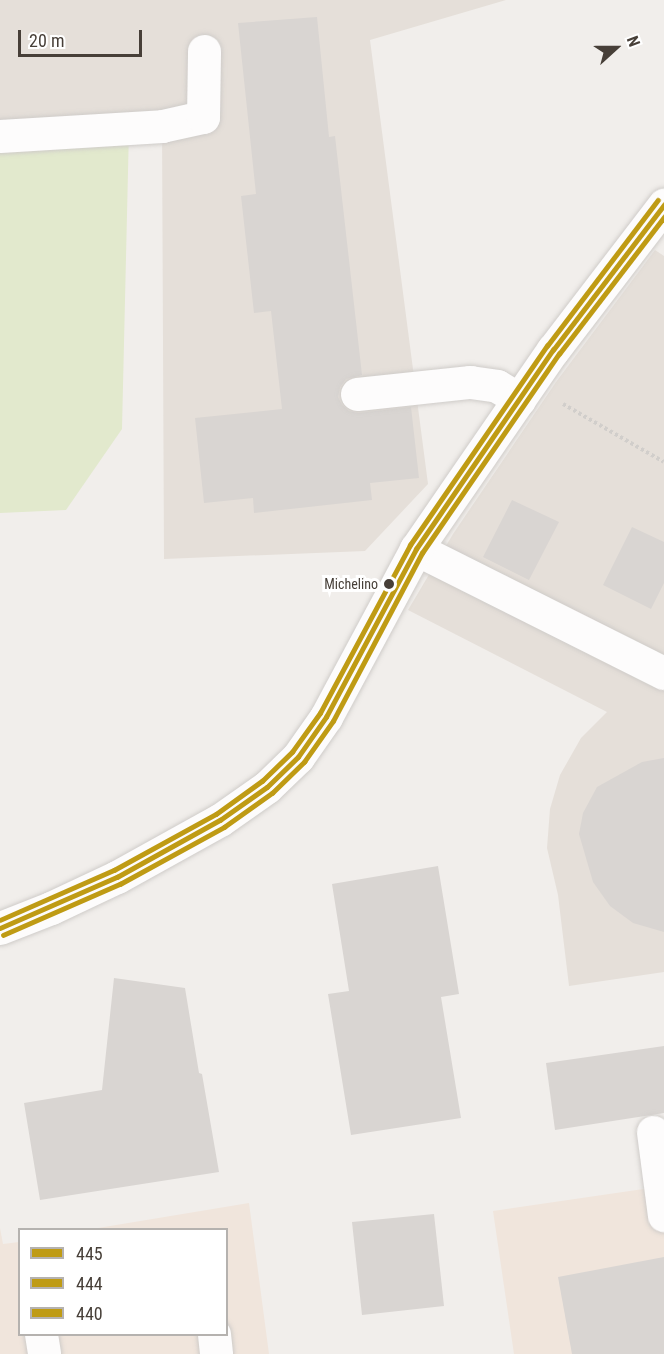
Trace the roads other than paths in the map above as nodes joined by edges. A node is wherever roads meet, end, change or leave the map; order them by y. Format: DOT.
graph roads {
  1 [pos="204,51"];
  2 [pos="0,136"];
  3 [pos="664,205"];
  4 [pos="524,392"];
  5 [pos="357,394"];
  6 [pos="416,549"];
  7 [pos="664,673"];
  8 [pos="0,928"];
  9 [pos="653,1132"];
  10 [pos="664,1215"];
  11 [pos="41,1336"];
  12 [pos="214,1336"];
  13 [pos="44,1354"];
  14 [pos="216,1354"];
  1 -- 2 [label="street"];
  3 -- 4 [label="street"];
  4 -- 5 [label="street"];
  4 -- 6 [label="street"];
  6 -- 7 [label="street"];
  6 -- 8 [label="street"];
  9 -- 10 [label="street"];
  11 -- 13 [label="street"];
  12 -- 14 [label="street"];
}
